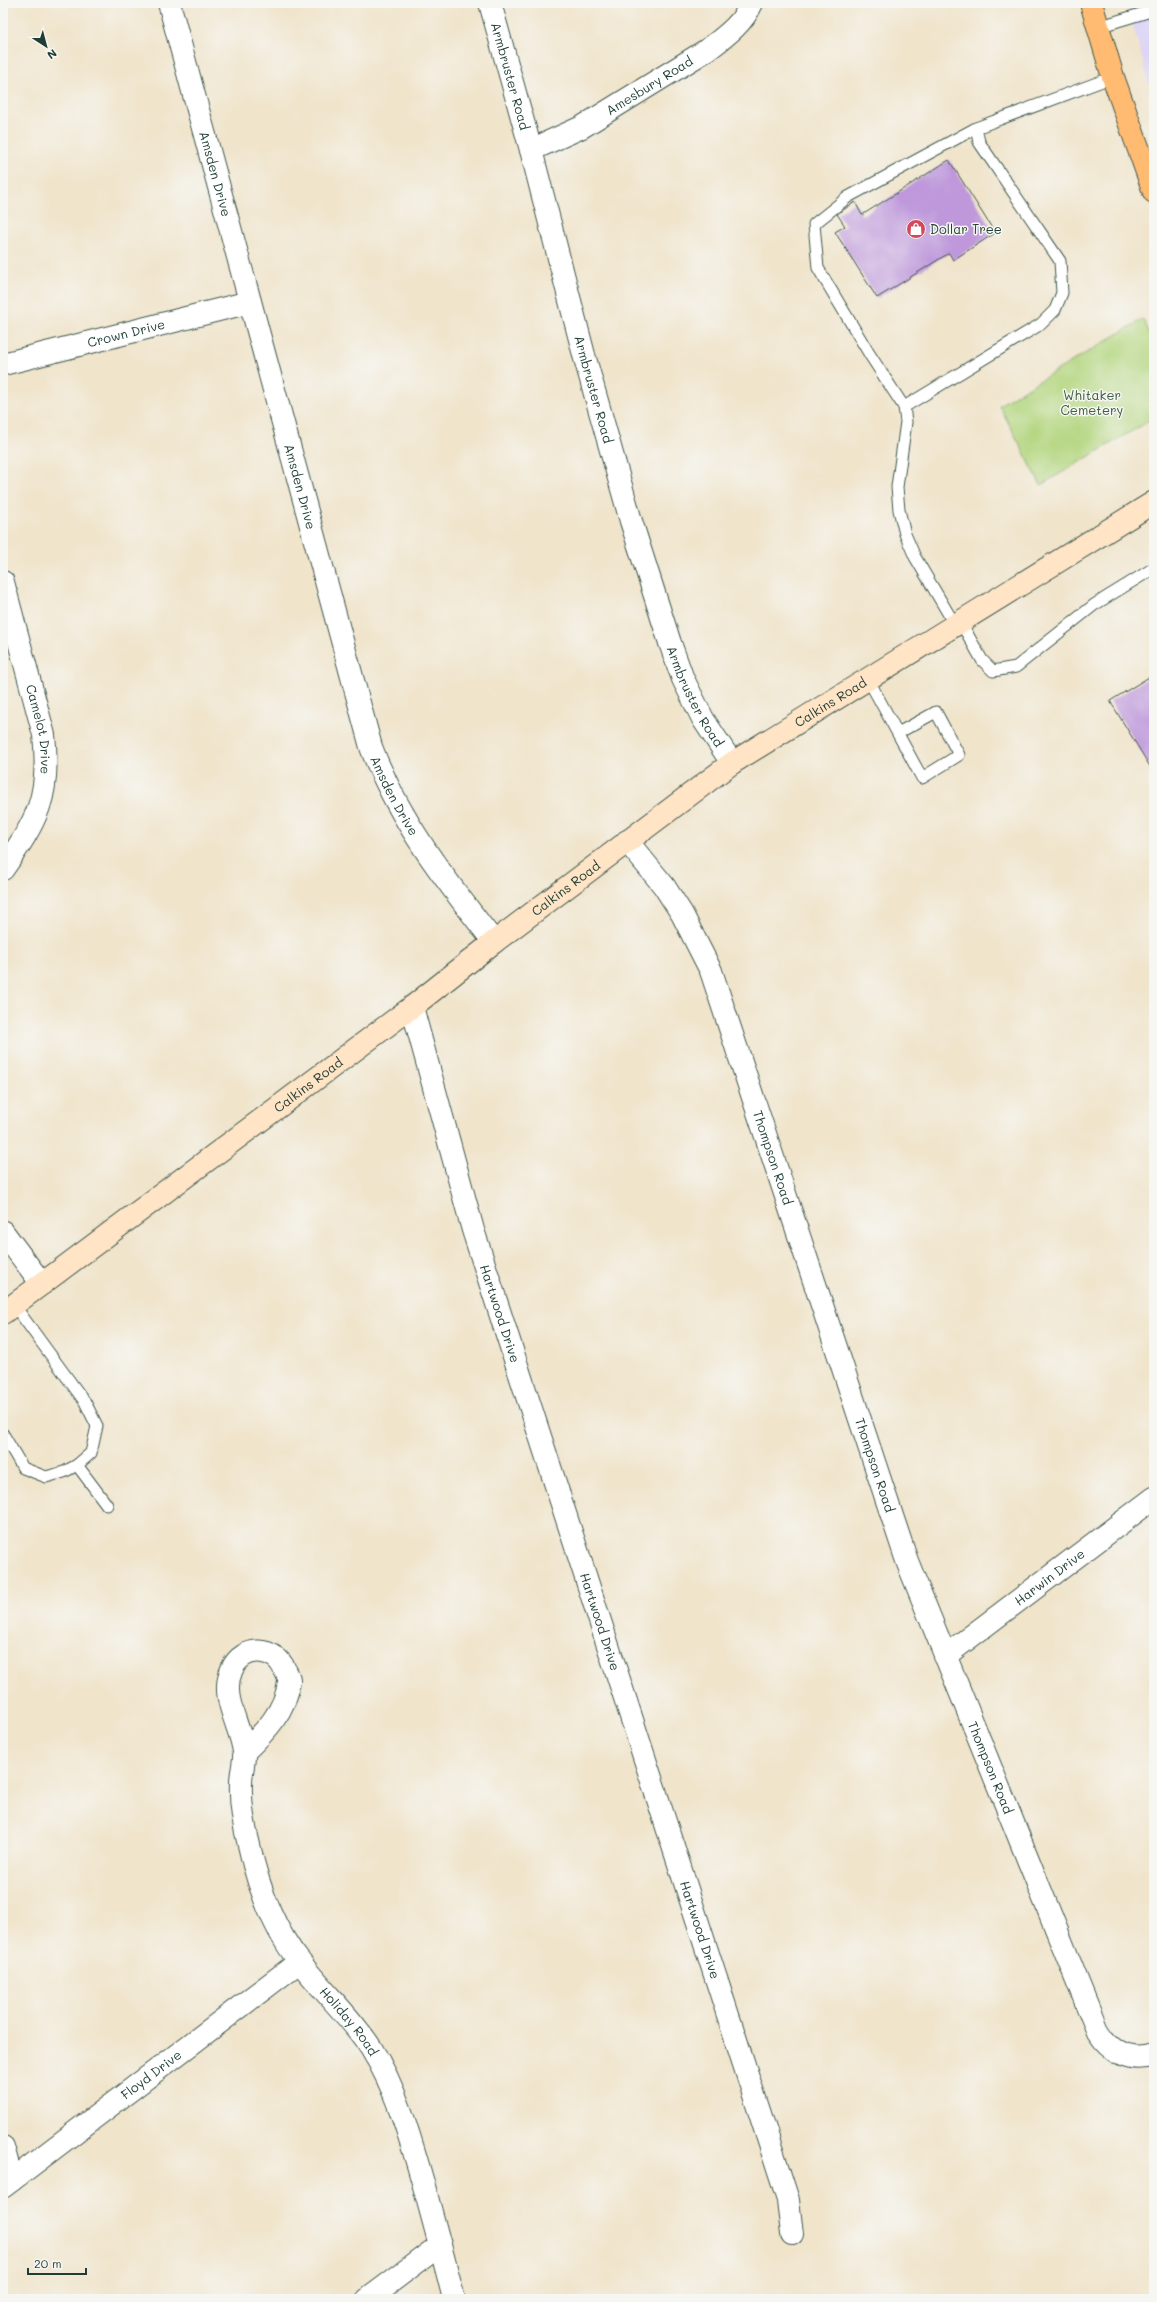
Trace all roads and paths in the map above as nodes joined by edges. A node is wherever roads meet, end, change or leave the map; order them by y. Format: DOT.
graph roads {
  1 [pos="169,3"];
  2 [pos="490,3"];
  3 [pos="752,3"];
  4 [pos="1091,3"];
  5 [pos="1154,10"];
  6 [pos="1098,27"];
  7 [pos="1113,77"];
  8 [pos="976,128"];
  9 [pos="531,150"];
  10 [pos="1148,157"];
  11 [pos="1154,192"];
  12 [pos="250,302"];
  13 [pos="3,364"];
  14 [pos="904,408"];
  15 [pos="1154,502"];
  16 [pos="1154,568"];
  17 [pos="3,582"];
  18 [pos="957,623"];
  19 [pos="868,679"];
  20 [pos="898,734"];
  21 [pos="732,763"];
  22 [pos="627,841"];
  23 [pos="3,869"];
  24 [pos="494,942"];
  25 [pos="412,1007"];
  26 [pos="3,1232"];
  27 [pos="42,1284"];
  28 [pos="9,1309"];
  29 [pos="3,1434"];
  30 [pos="77,1465"];
  31 [pos="1154,1498"];
  32 [pos="107,1505"];
  33 [pos="945,1656"];
  34 [pos="244,1752"];
  35 [pos="299,1962"];
  36 [pos="1154,2055"];
  37 [pos="3,2147"];
  38 [pos="7,2183"];
  39 [pos="792,2234"];
  40 [pos="440,2245"];
  41 [pos="368,2299"];
  42 [pos="454,2299"];
  1 -- 12 [label="street, Amsden Drive"];
  2 -- 9 [label="street, Armbruster Road"];
  3 -- 9 [label="street, Amesbury Road"];
  4 -- 6 [label="main road"];
  5 -- 6 [label="lane"];
  6 -- 7 [label="main road"];
  7 -- 8 [label="lane"];
  7 -- 10 [label="main road"];
  8 -- 14 [label="lane"];
  8 -- 14 [label="lane"];
  9 -- 21 [label="street, Armbruster Road"];
  10 -- 11 [label="main road"];
  12 -- 13 [label="street, Crown Drive"];
  12 -- 24 [label="street, Amsden Drive"];
  14 -- 18 [label="lane"];
  15 -- 18 [label="main road, Calkins Road"];
  16 -- 18 [label="lane"];
  17 -- 23 [label="street, Camelot Drive"];
  18 -- 19 [label="main road, Calkins Road"];
  19 -- 20 [label="lane"];
  19 -- 21 [label="main road, Calkins Road"];
  20 -- 20 [label="lane"];
  21 -- 22 [label="main road, Calkins Road"];
  22 -- 24 [label="main road, Calkins Road"];
  22 -- 33 [label="street, Thompson Road"];
  24 -- 25 [label="main road, Calkins Road"];
  25 -- 27 [label="main road, Calkins Road"];
  25 -- 39 [label="street, Hartwood Drive"];
  26 -- 27 [label="street"];
  27 -- 28 [label="main road, Calkins Road"];
  28 -- 30 [label="lane"];
  29 -- 30 [label="lane"];
  30 -- 32 [label="lane"];
  31 -- 33 [label="street, Harwin Drive"];
  33 -- 36 [label="street, Thompson Road"];
  34 -- 35 [label="street, Holiday Road"];
  35 -- 38 [label="street, Floyd Drive"];
  35 -- 40 [label="street, Holiday Road"];
  37 -- 38 [label="street"];
  40 -- 41 [label="street"];
  40 -- 42 [label="street, Holiday Road"];
}
